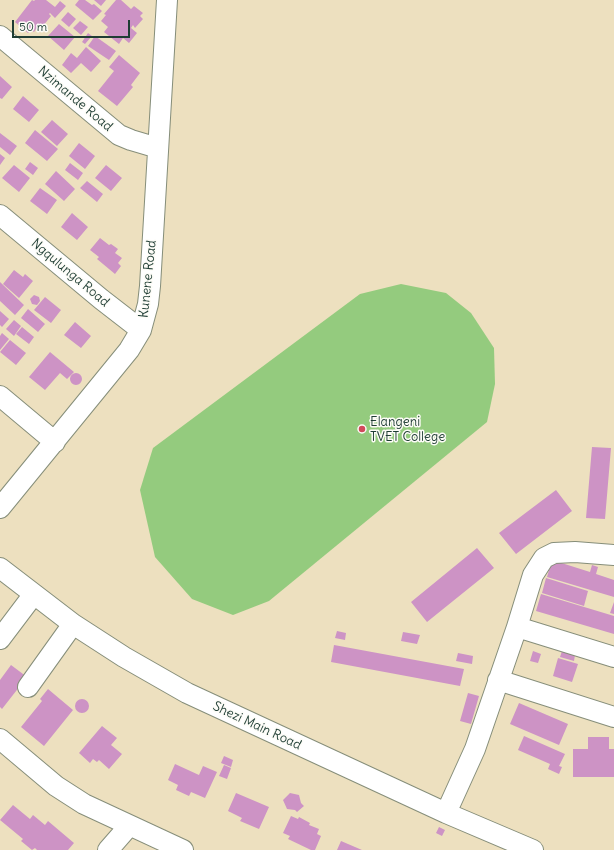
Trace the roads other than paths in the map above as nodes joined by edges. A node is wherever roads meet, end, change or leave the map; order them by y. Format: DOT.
graph roads {
  1 [pos="167,0"];
  2 [pos="0,36"];
  3 [pos="158,148"];
  4 [pos="0,215"];
  5 [pos="141,330"];
  6 [pos="0,396"];
  7 [pos="55,442"];
  8 [pos="0,508"];
  9 [pos="614,556"];
  10 [pos="0,568"];
  11 [pos="34,594"];
  12 [pos="73,624"];
  13 [pos="517,627"];
  14 [pos="0,639"];
  15 [pos="614,657"];
  16 [pos="498,680"];
  17 [pos="28,687"];
  18 [pos="614,717"];
  19 [pos="0,739"];
  20 [pos="446,813"];
  21 [pos="129,826"];
  22 [pos="108,850"];
  23 [pos="183,850"];
  24 [pos="533,850"];
  1 -- 3 [label="street, Kunene Road"];
  2 -- 3 [label="street, Nzimande Road"];
  3 -- 5 [label="street, Kunene Road"];
  4 -- 5 [label="street, Ngqulunga Road"];
  5 -- 7 [label="street, Kunene Road"];
  6 -- 7 [label="street"];
  7 -- 8 [label="street, Kunene Road"];
  9 -- 13 [label="street"];
  10 -- 11 [label="street, Shezi Main Road"];
  11 -- 12 [label="street, Shezi Main Road"];
  11 -- 14 [label="street"];
  12 -- 17 [label="street"];
  12 -- 20 [label="street, Shezi Main Road"];
  13 -- 15 [label="street"];
  13 -- 16 [label="street"];
  16 -- 18 [label="street"];
  16 -- 20 [label="street"];
  19 -- 21 [label="street"];
  20 -- 24 [label="street, Shezi Main Road"];
  21 -- 22 [label="street"];
  21 -- 23 [label="street"];
}
